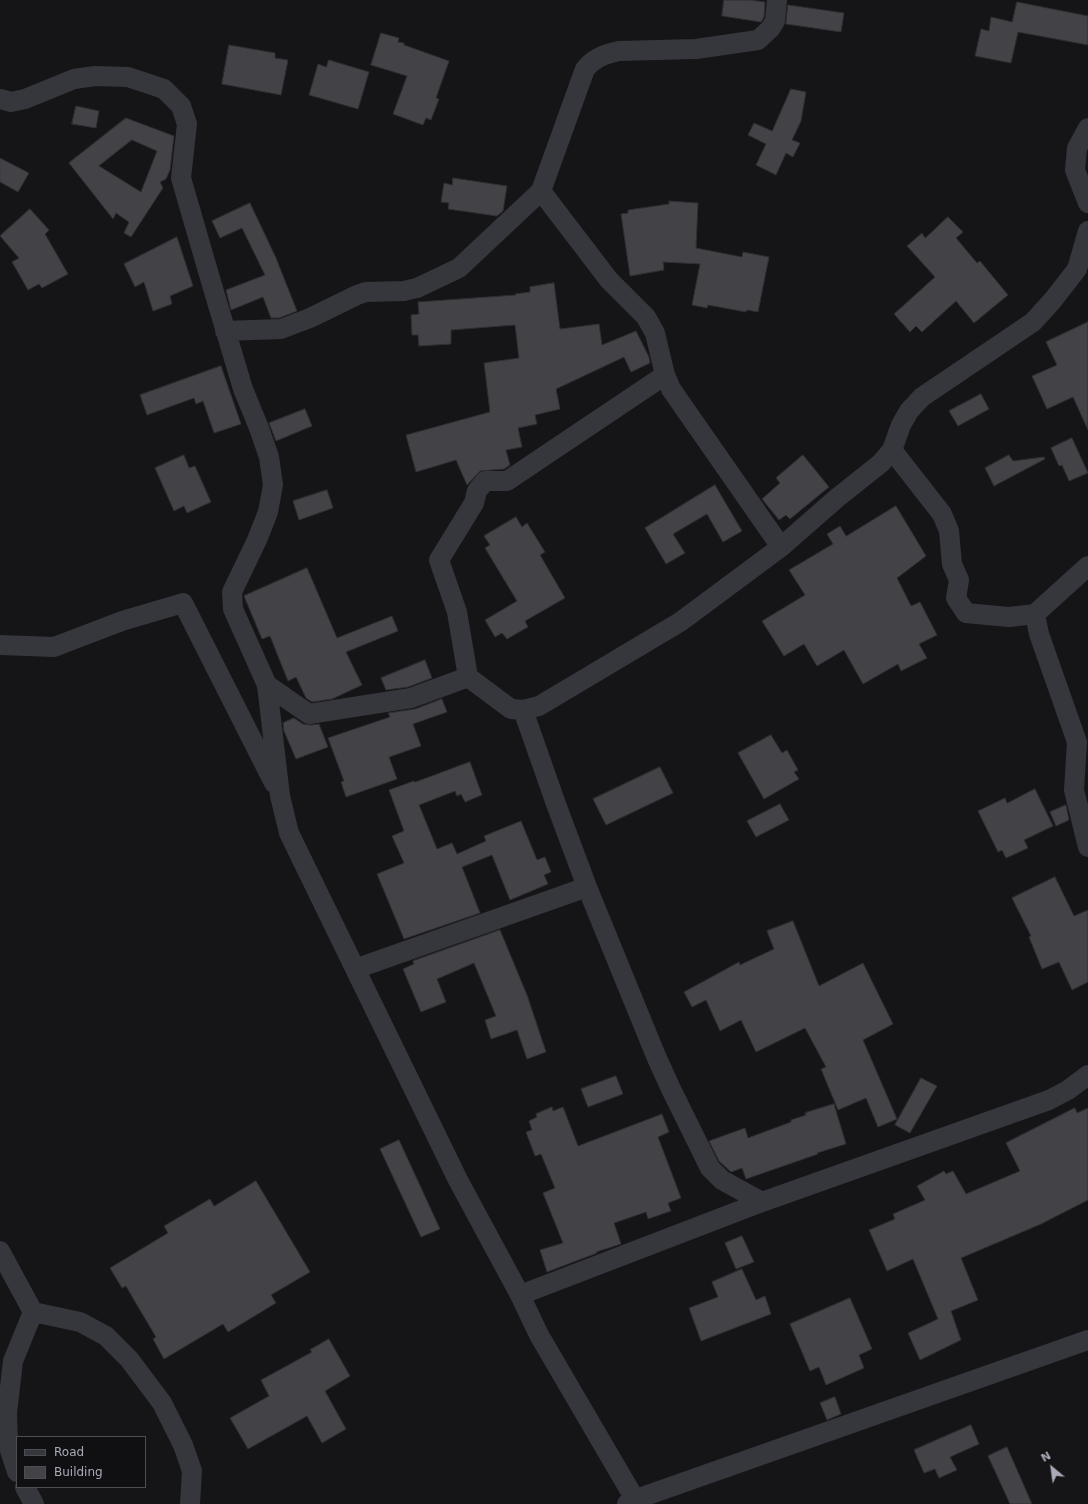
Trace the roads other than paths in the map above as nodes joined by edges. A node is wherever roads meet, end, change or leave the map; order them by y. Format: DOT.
graph roads {
  1 [pos="777,0"];
  2 [pos="0,100"];
  3 [pos="1088,128"];
  4 [pos="541,190"];
  5 [pos="1088,203"];
  6 [pos="1088,231"];
  7 [pos="225,331"];
  8 [pos="665,374"];
  9 [pos="892,450"];
  10 [pos="781,547"];
  11 [pos="1088,566"];
  12 [pos="1035,614"];
  13 [pos="0,645"];
  14 [pos="468,677"];
  15 [pos="267,685"];
  16 [pos="523,710"];
  17 [pos="280,796"];
  18 [pos="1088,846"];
  19 [pos="587,886"];
  20 [pos="356,969"];
  21 [pos="1088,1075"];
  22 [pos="762,1202"];
  23 [pos="0,1251"];
  24 [pos="520,1295"];
  25 [pos="33,1312"];
  26 [pos="1088,1340"];
  27 [pos="16,1469"];
  28 [pos="26,1488"];
  29 [pos="639,1501"];
  30 [pos="34,1504"];
  31 [pos="190,1504"];
  1 -- 4 [label="street"];
  2 -- 7 [label="street"];
  3 -- 5 [label="street"];
  4 -- 7 [label="street"];
  4 -- 8 [label="street"];
  6 -- 9 [label="street"];
  7 -- 15 [label="street"];
  8 -- 10 [label="street"];
  8 -- 14 [label="street"];
  9 -- 10 [label="street"];
  9 -- 12 [label="street"];
  10 -- 16 [label="street"];
  11 -- 12 [label="street"];
  12 -- 18 [label="street"];
  13 -- 17 [label="street"];
  14 -- 15 [label="street"];
  14 -- 16 [label="street"];
  15 -- 17 [label="street"];
  16 -- 19 [label="street"];
  17 -- 20 [label="street"];
  19 -- 20 [label="street"];
  19 -- 22 [label="street"];
  20 -- 24 [label="street"];
  21 -- 22 [label="street"];
  22 -- 24 [label="street"];
  23 -- 25 [label="street"];
  24 -- 29 [label="street"];
  25 -- 27 [label="street"];
  25 -- 31 [label="street"];
  26 -- 29 [label="street"];
  28 -- 30 [label="street"];
}
